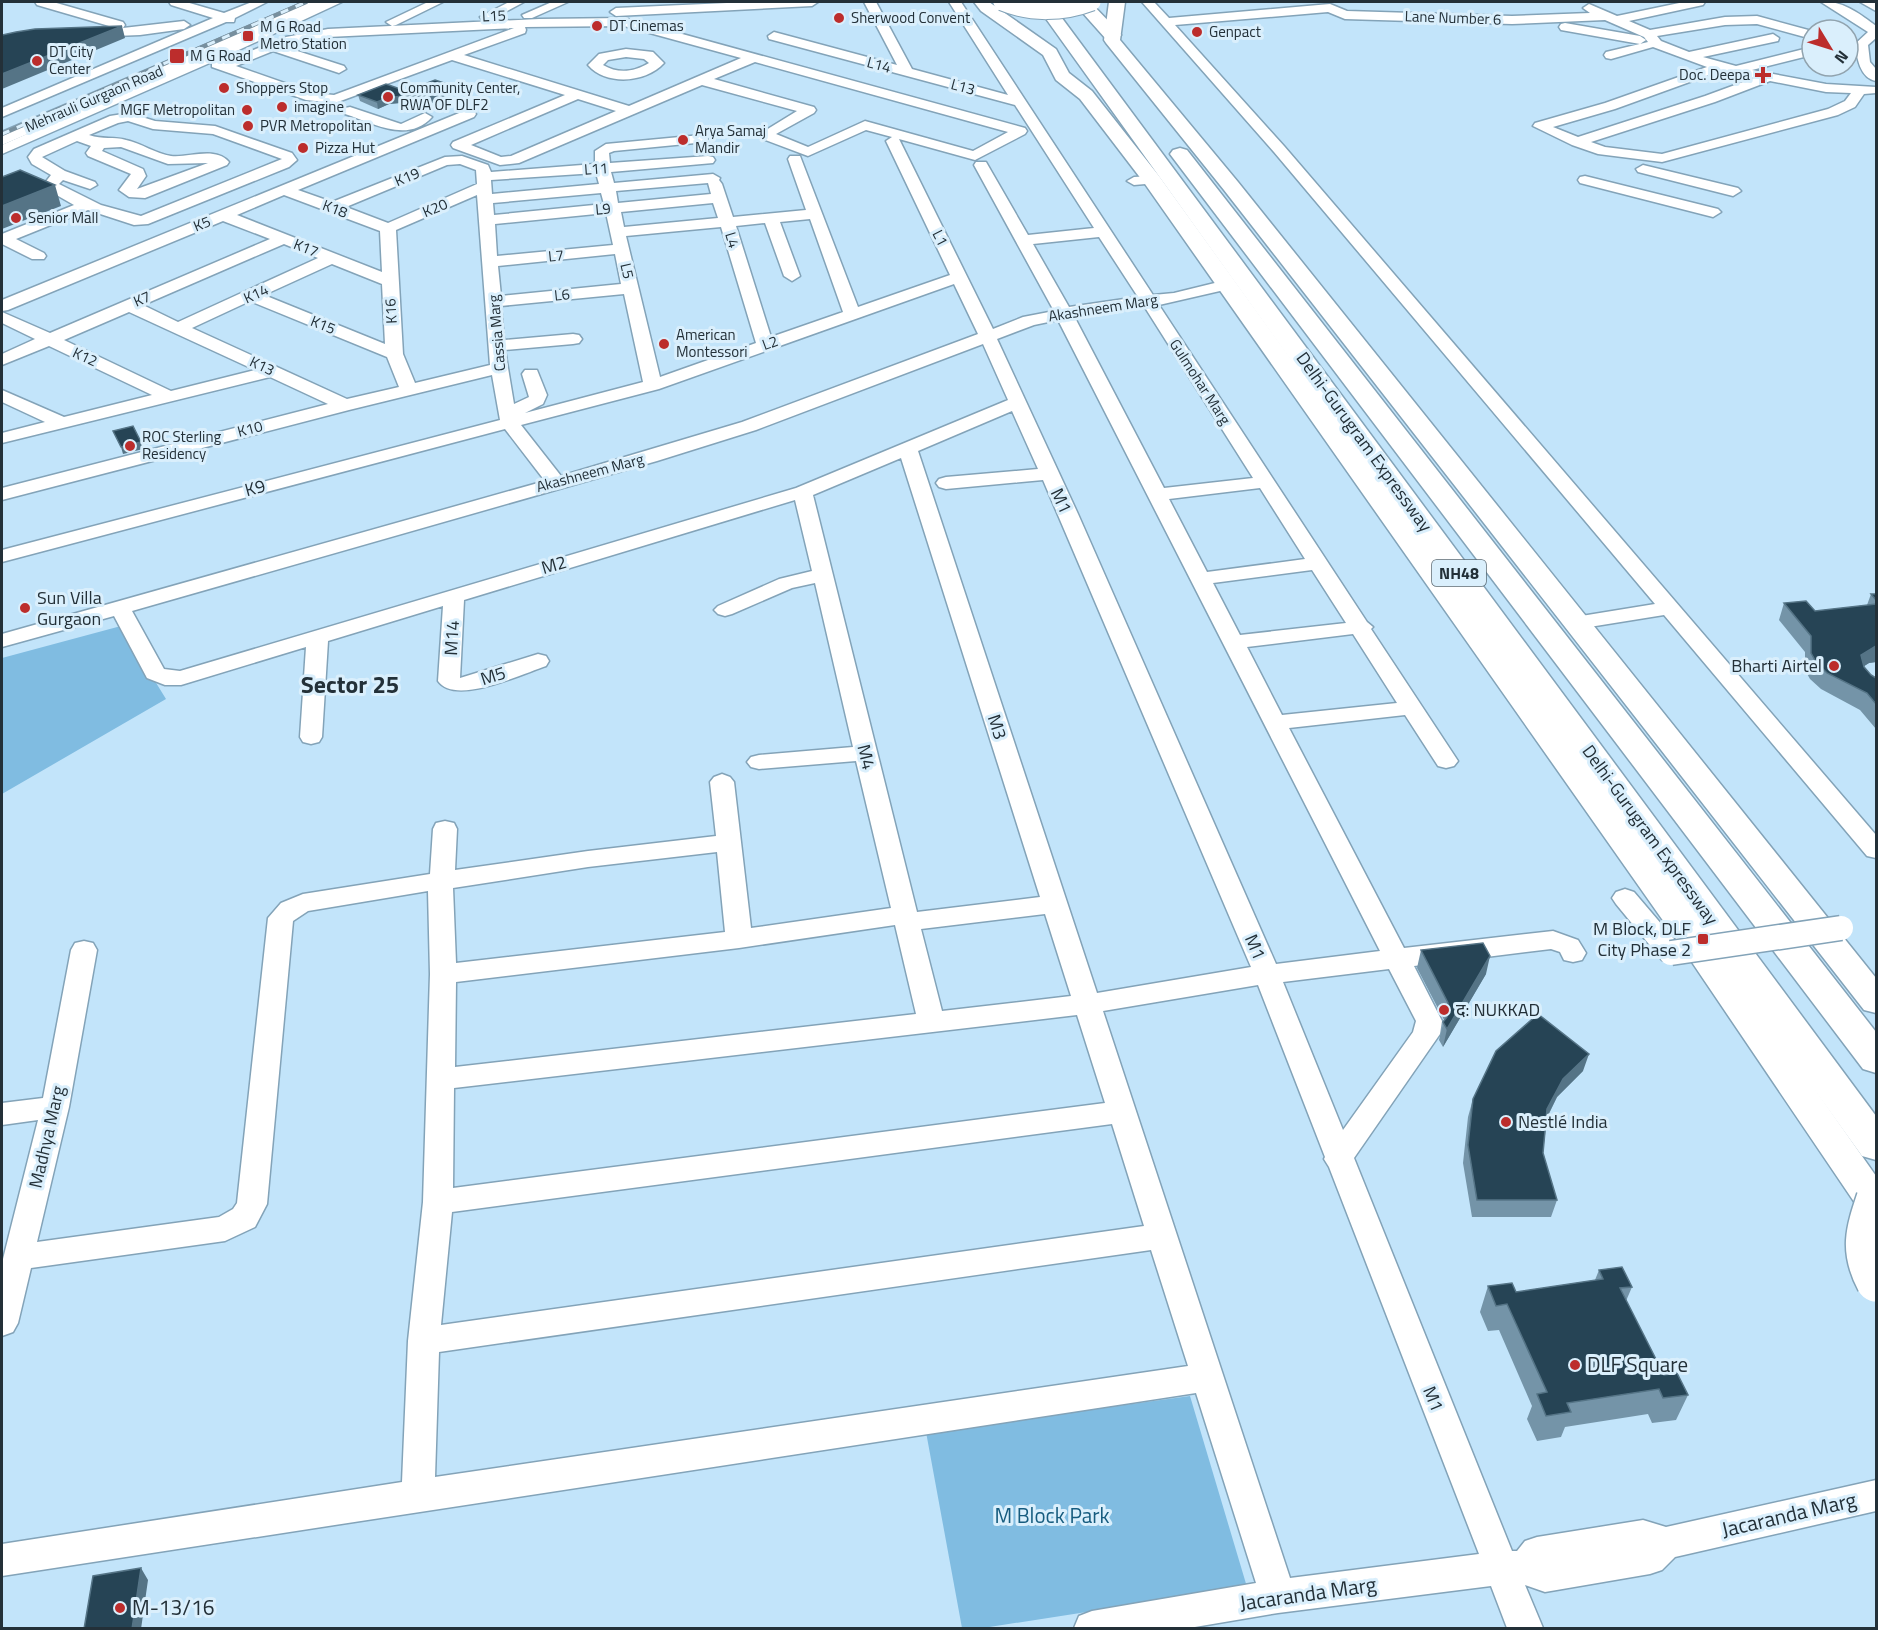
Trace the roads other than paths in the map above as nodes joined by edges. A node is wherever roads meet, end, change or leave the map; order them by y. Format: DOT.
graph roads {
  1 [pos="41,2"];
  2 [pos="175,2"];
  3 [pos="261,2"];
  4 [pos="336,2"];
  5 [pos="436,2"];
  6 [pos="518,2"];
  7 [pos="562,2"];
  8 [pos="653,2"];
  9 [pos="812,2"];
  10 [pos="870,2"];
  11 [pos="955,2"];
  12 [pos="981,2"];
  13 [pos="1002,2"];
  14 [pos="1015,2"];
  15 [pos="1042,2"];
  16 [pos="1065,2"];
  17 [pos="1081,2"];
  18 [pos="1092,2"];
  19 [pos="1117,2"];
  20 [pos="1148,2"];
  21 [pos="1577,2"];
  22 [pos="1699,2"];
  23 [pos="1827,2"];
  24 [pos="1866,2"];
  25 [pos="1876,7"];
  26 [pos="320,9"];
  27 [pos="629,11"];
  28 [pos="291,12"];
  29 [pos="1876,14"];
  30 [pos="528,15"];
  31 [pos="1374,15"];
  32 [pos="1853,15"];
  33 [pos="486,17"];
  34 [pos="1609,18"];
  35 [pos="1560,19"];
  36 [pos="227,20"];
  37 [pos="392,22"];
  38 [pos="1165,22"];
  39 [pos="539,23"];
  40 [pos="1406,23"];
  41 [pos="140,31"];
  42 [pos="1800,32"];
  43 [pos="72,34"];
  44 [pos="774,36"];
  45 [pos="259,37"];
  46 [pos="1773,38"];
  47 [pos="686,39"];
  48 [pos="1653,40"];
  49 [pos="488,42"];
  50 [pos="283,43"];
  51 [pos="1111,46"];
  52 [pos="343,47"];
  53 [pos="585,51"];
  54 [pos="658,51"];
  55 [pos="1674,51"];
  56 [pos="1800,54"];
  57 [pos="1865,54"];
  58 [pos="1611,55"];
  59 [pos="453,56"];
  60 [pos="1688,56"];
  61 [pos="604,57"];
  62 [pos="1053,57"];
  63 [pos="753,58"];
  64 [pos="1652,60"];
  65 [pos="202,61"];
  66 [pos="224,66"];
  67 [pos="1719,67"];
  68 [pos="339,69"];
  69 [pos="1734,70"];
  70 [pos="907,72"];
  71 [pos="659,74"];
  72 [pos="1768,77"];
  73 [pos="1876,77"];
  74 [pos="1654,78"];
  75 [pos="696,82"];
  76 [pos="584,83"];
  77 [pos="1670,85"];
  78 [pos="1860,90"];
  79 [pos="1876,90"];
  80 [pos="1109,94"];
  81 [pos="1020,102"];
  82 [pos="627,110"];
  83 [pos="350,111"];
  84 [pos="2,113"];
  85 [pos="468,114"];
  86 [pos="427,116"];
  87 [pos="967,116"];
  88 [pos="370,118"];
  89 [pos="1568,118"];
  90 [pos="447,122"];
  91 [pos="2,124"];
  92 [pos="50,125"];
  93 [pos="1604,134"];
  94 [pos="77,136"];
  95 [pos="2,139"];
  96 [pos="922,140"];
  97 [pos="893,141"];
  98 [pos="1577,142"];
  99 [pos="100,144"];
  100 [pos="2,150"];
  101 [pos="795,159"];
  102 [pos="708,160"];
  103 [pos="603,163"];
  104 [pos="981,165"];
  105 [pos="1643,169"];
  106 [pos="1605,170"];
  107 [pos="60,174"];
  108 [pos="713,178"];
  109 [pos="1585,180"];
  110 [pos="484,183"];
  111 [pos="90,185"];
  112 [pos="607,188"];
  113 [pos="284,190"];
  114 [pos="719,198"];
  115 [pos="90,204"];
  116 [pos="332,208"];
  117 [pos="612,208"];
  118 [pos="1713,212"];
  119 [pos="815,214"];
  120 [pos="223,215"];
  121 [pos="771,218"];
  122 [pos="487,220"];
  123 [pos="726,222"];
  124 [pos="388,228"];
  125 [pos="617,232"];
  126 [pos="1103,232"];
  127 [pos="283,239"];
  128 [pos="1023,240"];
  129 [pos="20,249"];
  130 [pos="621,249"];
  131 [pos="2,256"];
  132 [pos="38,256"];
  133 [pos="332,258"];
  134 [pos="490,262"];
  135 [pos="792,276"];
  136 [pos="959,277"];
  137 [pos="390,281"];
  138 [pos="631,288"];
  139 [pos="1232,292"];
  140 [pos="252,296"];
  141 [pos="1147,301"];
  142 [pos="494,302"];
  143 [pos="128,304"];
  144 [pos="3,307"];
  145 [pos="1063,312"];
  146 [pos="852,313"];
  147 [pos="180,327"];
  148 [pos="987,335"];
  149 [pos="48,339"];
  150 [pos="573,339"];
  151 [pos="765,345"];
  152 [pos="496,346"];
  153 [pos="394,354"];
  154 [pos="2,360"];
  155 [pos="500,368"];
  156 [pos="272,371"];
  157 [pos="531,374"];
  158 [pos="653,385"];
  159 [pos="409,390"];
  160 [pos="2,395"];
  161 [pos="168,396"];
  162 [pos="1017,404"];
  163 [pos="345,405"];
  164 [pos="509,419"];
  165 [pos="62,423"];
  166 [pos="2,438"];
  167 [pos="908,449"];
  168 [pos="1049,474"];
  169 [pos="556,482"];
  170 [pos="1265,482"];
  171 [pos="946,483"];
  172 [pos="803,492"];
  173 [pos="2,494"];
  174 [pos="1158,495"];
  175 [pos="2,556"];
  176 [pos="1318,564"];
  177 [pos="823,575"];
  178 [pos="1201,579"];
  179 [pos="454,595"];
  180 [pos="120,607"];
  181 [pos="1670,608"];
  182 [pos="725,610"];
  183 [pos="1576,623"];
  184 [pos="1362,627"];
  185 [pos="318,637"];
  186 [pos="2,641"];
  187 [pos="1234,642"];
  188 [pos="538,661"];
  189 [pos="449,681"];
  190 [pos="1410,708"];
  191 [pos="1275,723"];
  192 [pos="311,737"];
  193 [pos="866,753"];
  194 [pos="1446,761"];
  195 [pos="759,762"];
  196 [pos="722,782"];
  197 [pos="445,829"];
  198 [pos="728,843"];
  199 [pos="1876,850"];
  200 [pos="441,881"];
  201 [pos="1625,898"];
  202 [pos="1053,904"];
  203 [pos="905,918"];
  204 [pos="1841,928"];
  205 [pos="739,939"];
  206 [pos="84,950"];
  207 [pos="1573,953"];
  208 [pos="1397,960"];
  209 [pos="443,974"];
  210 [pos="1267,975"];
  211 [pos="1876,1001"];
  212 [pos="1086,1004"];
  213 [pos="930,1022"];
  214 [pos="1876,1059"];
  215 [pos="440,1079"];
  216 [pos="55,1107"];
  217 [pos="1121,1112"];
  218 [pos="2,1114"];
  219 [pos="1876,1145"];
  220 [pos="1338,1160"];
  221 [pos="1876,1198"];
  222 [pos="438,1202"];
  223 [pos="1876,1204"];
  224 [pos="1161,1236"];
  225 [pos="18,1257"];
  226 [pos="1876,1282"];
  227 [pos="2,1323"];
  228 [pos="424,1341"];
  229 [pos="1207,1377"];
  230 [pos="418,1495"];
  231 [pos="1876,1496"];
  232 [pos="2,1560"];
  233 [pos="1512,1568"];
  234 [pos="1278,1596"];
  235 [pos="1092,1629"];
  236 [pos="1525,1629"];
  1 -- 41 [label="street"];
  2 -- 36 [label="street"];
  3 -- 36 [label="street"];
  4 -- 28 [label="street"];
  5 -- 37 [label="street"];
  6 -- 33 [label="street"];
  7 -- 30 [label="street"];
  8 -- 27 [label="street"];
  9 -- 27 [label="street, L15"];
  10 -- 70 [label="street, L14"];
  11 -- 81 [label="street, Gulmohar Marg"];
  12 -- 62 [label="main road"];
  13 -- 18 [label="main road, bridge"];
  14 -- 62 [label="highway"];
  15 -- 80 [label="highway, Delhi-Gurugram Expressway / NH48"];
  16 -- 51 [label="highway, Delhi-Gurugram Expressway / NH48"];
  17 -- 51 [label="highway"];
  19 -- 51 [label="main road"];
  20 -- 38 [label="street"];
  21 -- 34 [label="street"];
  22 -- 34 [label="street, Lane Number 6"];
  23 -- 32 [label="street"];
  24 -- 25 [label="street"];
  26 -- 28 [label="highway, Mehrauli Gurgaon Road"];
  26 -- 37 [label="street, L15"];
  27 -- 30 [label="street, L15"];
  28 -- 36 [label="highway, Mehrauli Gurgaon Road"];
  28 -- 45 [label="street"];
  28 -- 92 [label="highway, Mehrauli Gurgaon Road"];
  29 -- 32 [label="street"];
  30 -- 33 [label="street, L15"];
  31 -- 35 [label="street, Lane Number 6"];
  31 -- 38 [label="street, Lane Number 6"];
  31 -- 40 [label="street"];
  32 -- 57 [label="street"];
  33 -- 37 [label="street, L15"];
  34 -- 35 [label="street, Lane Number 6"];
  34 -- 48 [label="street"];
  35 -- 48 [label="street"];
  36 -- 41 [label="street"];
  36 -- 84 [label="street"];
  36 -- 91 [label="highway, Mehrauli Gurgaon Road"];
  38 -- 181 [label="street"];
  39 -- 47 [label="street"];
  39 -- 49 [label="street"];
  39 -- 50 [label="street"];
  41 -- 43 [label="street"];
  42 -- 48 [label="street"];
  44 -- 70 [label="street, L14"];
  45 -- 50 [label="street"];
  45 -- 65 [label="street"];
  46 -- 60 [label="street"];
  47 -- 54 [label="street"];
  47 -- 63 [label="street"];
  48 -- 55 [label="street"];
  48 -- 58 [label="street"];
  49 -- 52 [label="street"];
  49 -- 59 [label="street"];
  50 -- 66 [label="street"];
  50 -- 68 [label="street"];
  51 -- 183 [label="main road"];
  51 -- 214 [label="highway, Delhi-Gurugram Expressway / NH48"];
  53 -- 61 [label="street"];
  54 -- 61 [label="street"];
  54 -- 71 [label="street"];
  55 -- 60 [label="street"];
  55 -- 64 [label="street"];
  56 -- 69 [label="street"];
  57 -- 73 [label="street"];
  59 -- 66 [label="street"];
  59 -- 76 [label="street"];
  60 -- 67 [label="street"];
  61 -- 76 [label="street"];
  62 -- 80 [label="highway"];
  62 -- 139 [label="main road"];
  63 -- 75 [label="street"];
  63 -- 87 [label="street"];
  65 -- 66 [label="street"];
  65 -- 92 [label="street"];
  67 -- 69 [label="street"];
  67 -- 77 [label="street"];
  69 -- 72 [label="street"];
  70 -- 81 [label="street, L13"];
  71 -- 75 [label="street"];
  71 -- 76 [label="street"];
  72 -- 78 [label="street"];
  72 -- 93 [label="street"];
  74 -- 77 [label="street"];
  75 -- 82 [label="street"];
  75 -- 96 [label="street"];
  76 -- 82 [label="street"];
  76 -- 82 [label="street"];
  77 -- 89 [label="street"];
  78 -- 79 [label="street"];
  78 -- 98 [label="street"];
  80 -- 219 [label="highway, Delhi-Gurugram Expressway / NH48"];
  81 -- 126 [label="street, Gulmohar Marg"];
  83 -- 88 [label="street"];
  85 -- 90 [label="street, K5"];
  86 -- 88 [label="street"];
  86 -- 88 [label="street"];
  86 -- 90 [label="street"];
  87 -- 96 [label="street"];
  87 -- 96 [label="street"];
  89 -- 93 [label="street"];
  89 -- 98 [label="street"];
  90 -- 113 [label="street, K5"];
  92 -- 94 [label="street"];
  92 -- 95 [label="highway, Mehrauli Gurgaon Road"];
  92 -- 100 [label="street"];
  93 -- 98 [label="street"];
  94 -- 99 [label="street"];
  94 -- 107 [label="street"];
  94 -- 115 [label="street"];
  97 -- 136 [label="street, L1"];
  99 -- 99 [label="street"];
  101 -- 119 [label="street"];
  102 -- 103 [label="street, L11"];
  102 -- 103 [label="street, L4"];
  102 -- 108 [label="street, L4"];
  103 -- 110 [label="street, L11"];
  103 -- 112 [label="street, L5"];
  104 -- 128 [label="street"];
  105 -- 106 [label="street"];
  107 -- 111 [label="street"];
  107 -- 115 [label="street"];
  108 -- 112 [label="street"];
  108 -- 114 [label="street, L4"];
  109 -- 118 [label="street"];
  110 -- 112 [label="street"];
  110 -- 116 [label="street, K19"];
  110 -- 122 [label="street, Cassia Marg"];
  110 -- 124 [label="street, K20"];
  112 -- 117 [label="street, L5"];
  113 -- 116 [label="street, K18"];
  113 -- 120 [label="street, K5"];
  114 -- 117 [label="street, L9"];
  114 -- 123 [label="street, L4"];
  115 -- 129 [label="street"];
  116 -- 124 [label="street, K18"];
  117 -- 122 [label="street, L9"];
  117 -- 125 [label="street, L5"];
  119 -- 121 [label="street"];
  119 -- 146 [label="street"];
  120 -- 127 [label="street, K17"];
  120 -- 144 [label="street, K5"];
  121 -- 123 [label="street"];
  121 -- 135 [label="street"];
  122 -- 134 [label="street, Cassia Marg"];
  123 -- 125 [label="street"];
  123 -- 151 [label="street, L4"];
  124 -- 137 [label="street, K16"];
  125 -- 130 [label="street, L5"];
  126 -- 128 [label="street"];
  126 -- 141 [label="street, Gulmohar Marg"];
  127 -- 133 [label="street, K17"];
  127 -- 143 [label="street, K7"];
  128 -- 145 [label="street"];
  129 -- 131 [label="street"];
  129 -- 132 [label="street"];
  130 -- 134 [label="street, L7"];
  130 -- 138 [label="street, L5"];
  133 -- 137 [label="street, K17"];
  133 -- 140 [label="street, K14"];
  134 -- 142 [label="street, Cassia Marg"];
  136 -- 146 [label="street, L2"];
  136 -- 148 [label="street, L1"];
  137 -- 153 [label="street, K16"];
  138 -- 142 [label="street, L6"];
  138 -- 158 [label="street, L5"];
  139 -- 141 [label="street, Akashneem Marg"];
  139 -- 223 [label="main road"];
  140 -- 147 [label="street, K14"];
  140 -- 153 [label="street, K15"];
  141 -- 145 [label="street, Akashneem Marg"];
  141 -- 170 [label="street, Gulmohar Marg"];
  142 -- 152 [label="street, Cassia Marg"];
  143 -- 147 [label="street, K13"];
  143 -- 149 [label="street, K7"];
  144 -- 149 [label="street, K12"];
  145 -- 148 [label="street, Akashneem Marg"];
  145 -- 174 [label="street"];
  146 -- 151 [label="street, L2"];
  147 -- 156 [label="street, K13"];
  148 -- 162 [label="street, M1"];
  148 -- 169 [label="street, Akashneem Marg"];
  149 -- 154 [label="street, K7"];
  149 -- 161 [label="street, K12"];
  150 -- 152 [label="street"];
  151 -- 158 [label="street, L2"];
  152 -- 155 [label="street, Cassia Marg"];
  153 -- 159 [label="street, K16"];
  155 -- 159 [label="street, K10"];
  155 -- 164 [label="street, Cassia Marg"];
  156 -- 161 [label="street"];
  156 -- 163 [label="street, K13"];
  157 -- 164 [label="street"];
  158 -- 164 [label="street, L2"];
  159 -- 163 [label="street, K10"];
  160 -- 165 [label="street"];
  161 -- 165 [label="street"];
  162 -- 167 [label="street, M2"];
  162 -- 168 [label="street, M1"];
  163 -- 173 [label="street, K10"];
  164 -- 169 [label="street, Cassia Marg"];
  164 -- 175 [label="street, K9"];
  165 -- 166 [label="street"];
  167 -- 172 [label="street, M2"];
  167 -- 202 [label="street, M3"];
  168 -- 171 [label="street"];
  168 -- 210 [label="street, M1"];
  169 -- 180 [label="street, Akashneem Marg"];
  170 -- 174 [label="street"];
  170 -- 176 [label="street, Gulmohar Marg"];
  172 -- 177 [label="street, M4"];
  172 -- 179 [label="street, M2"];
  174 -- 178 [label="street"];
  176 -- 178 [label="street"];
  176 -- 184 [label="street, Gulmohar Marg"];
  177 -- 182 [label="street"];
  177 -- 193 [label="street, M4"];
  178 -- 187 [label="street"];
  179 -- 185 [label="street, M2"];
  179 -- 189 [label="street, M14"];
  180 -- 185 [label="street, M2"];
  180 -- 186 [label="street, Akashneem Marg"];
  181 -- 183 [label="street"];
  181 -- 199 [label="street"];
  183 -- 211 [label="main road"];
  184 -- 187 [label="street"];
  184 -- 190 [label="street, Gulmohar Marg"];
  185 -- 192 [label="street"];
  187 -- 191 [label="street"];
  188 -- 189 [label="street, M5"];
  190 -- 191 [label="street"];
  190 -- 194 [label="street, Gulmohar Marg"];
  191 -- 208 [label="street"];
  193 -- 195 [label="street"];
  193 -- 203 [label="street, M4"];
  196 -- 198 [label="street"];
  197 -- 200 [label="street"];
  198 -- 200 [label="street"];
  198 -- 205 [label="street"];
  200 -- 209 [label="street"];
  200 -- 225 [label="street"];
  201 -- 204 [label="street, bridge"];
  202 -- 203 [label="street"];
  202 -- 212 [label="street, M3"];
  203 -- 205 [label="street"];
  203 -- 213 [label="street, M4"];
  205 -- 209 [label="street"];
  206 -- 216 [label="street, Madhya Marg"];
  207 -- 208 [label="street"];
  208 -- 210 [label="street"];
  208 -- 220 [label="street"];
  209 -- 215 [label="street"];
  210 -- 212 [label="street"];
  210 -- 220 [label="street, M1"];
  212 -- 213 [label="street"];
  212 -- 217 [label="street, M3"];
  213 -- 215 [label="street"];
  215 -- 222 [label="street"];
  216 -- 218 [label="street"];
  216 -- 225 [label="street, Madhya Marg"];
  217 -- 222 [label="street"];
  217 -- 224 [label="street, M3"];
  220 -- 233 [label="street, M1"];
  221 -- 226 [label="main road, bridge"];
  222 -- 228 [label="street"];
  224 -- 228 [label="street"];
  224 -- 229 [label="street, M3"];
  225 -- 227 [label="street, Madhya Marg"];
  228 -- 230 [label="street"];
  229 -- 230 [label="street"];
  229 -- 234 [label="street, M3"];
  230 -- 232 [label="street"];
  231 -- 233 [label="street, Jacaranda Marg"];
  233 -- 234 [label="street, Jacaranda Marg"];
  233 -- 236 [label="street, M1"];
  234 -- 235 [label="street, Jacaranda Marg"];
}
